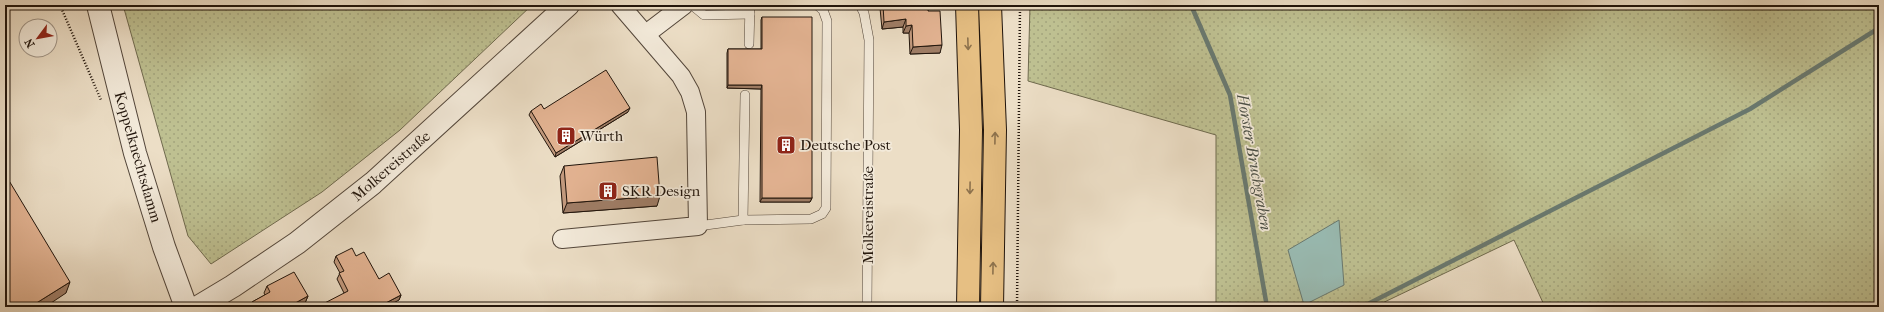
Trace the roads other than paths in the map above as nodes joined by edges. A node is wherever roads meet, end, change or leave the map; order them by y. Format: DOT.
graph roads {
  1 [pos="98,5"];
  2 [pos="568,5"];
  3 [pos="620,5"];
  4 [pos="684,5"];
  5 [pos="692,5"];
  6 [pos="817,5"];
  7 [pos="860,5"];
  8 [pos="967,5"];
  9 [pos="990,5"];
  10 [pos="750,10"];
  11 [pos="646,34"];
  12 [pos="750,44"];
  13 [pos="745,95"];
  14 [pos="743,220"];
  15 [pos="698,226"];
  16 [pos="562,239"];
  17 [pos="186,307"];
  18 [pos="198,307"];
  19 [pos="867,307"];
  20 [pos="968,307"];
  21 [pos="992,307"];
  1 -- 17 [label="street, Koppelknechtsdamm"];
  2 -- 18 [label="street, Molkereistraße"];
  3 -- 11 [label="street"];
  4 -- 11 [label="street"];
  5 -- 10 [label="lane"];
  6 -- 14 [label="lane"];
  7 -- 19 [label="lane, Molkereistraße"];
  8 -- 20 [label="highway, one-way"];
  21 -- 9 [label="highway, one-way"];
  10 -- 12 [label="lane"];
  11 -- 15 [label="street"];
  13 -- 14 [label="lane"];
  14 -- 15 [label="lane"];
  15 -- 16 [label="street"];
}
